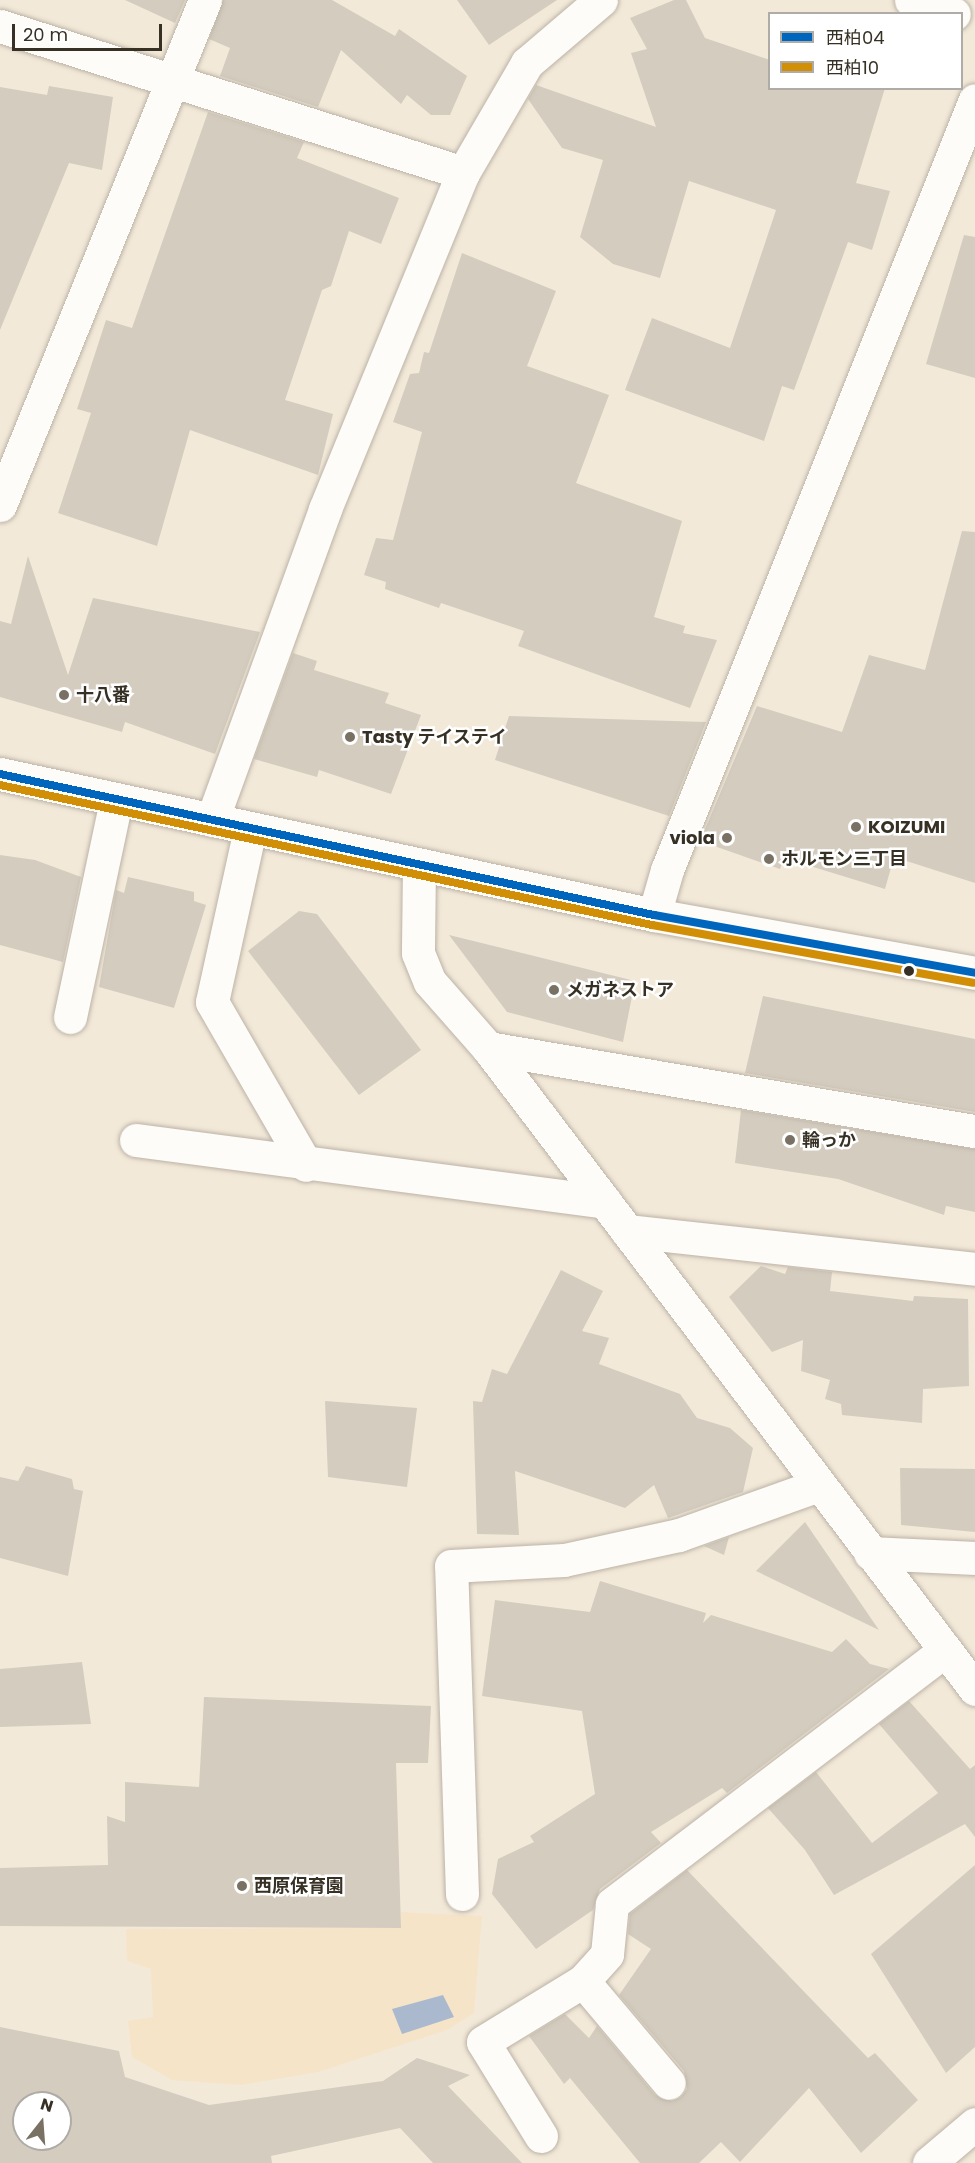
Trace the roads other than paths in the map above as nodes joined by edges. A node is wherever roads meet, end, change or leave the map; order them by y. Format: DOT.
graph roads {
  1 [pos="205,0"];
  2 [pos="601,0"];
  3 [pos="911,0"];
  4 [pos="948,12"];
  5 [pos="0,26"];
  6 [pos="168,81"];
  7 [pos="975,100"];
  8 [pos="463,173"];
  9 [pos="0,505"];
  10 [pos="0,774"];
  11 [pos="116,800"];
  12 [pos="212,820"];
  13 [pos="250,829"];
  14 [pos="418,865"];
  15 [pos="654,915"];
  16 [pos="975,973"];
  17 [pos="70,1017"];
  18 [pos="488,1048"];
  19 [pos="975,1131"];
  20 [pos="136,1140"];
  21 [pos="306,1165"];
  22 [pos="605,1202"];
  23 [pos="627,1231"];
  24 [pos="975,1269"];
  25 [pos="819,1485"];
  26 [pos="870,1553"];
  27 [pos="975,1558"];
  28 [pos="944,1651"];
  29 [pos="975,1689"];
  30 [pos="462,1894"];
  31 [pos="583,1981"];
  32 [pos="669,2083"];
  33 [pos="975,2124"];
  34 [pos="541,2136"];
  35 [pos="929,2163"];
  1 -- 6 [label="street"];
  2 -- 8 [label="street"];
  3 -- 4 [label="street"];
  5 -- 6 [label="street"];
  6 -- 8 [label="street"];
  6 -- 9 [label="street"];
  7 -- 15 [label="street"];
  8 -- 12 [label="street"];
  10 -- 11 [label="street"];
  11 -- 12 [label="street"];
  11 -- 17 [label="street"];
  12 -- 13 [label="street"];
  13 -- 14 [label="street"];
  13 -- 21 [label="street"];
  14 -- 15 [label="street"];
  14 -- 18 [label="street"];
  15 -- 16 [label="street"];
  18 -- 19 [label="street"];
  18 -- 22 [label="street"];
  20 -- 21 [label="street"];
  21 -- 22 [label="street"];
  22 -- 23 [label="street"];
  23 -- 24 [label="street"];
  23 -- 25 [label="street"];
  25 -- 26 [label="street"];
  25 -- 30 [label="street"];
  26 -- 27 [label="street"];
  26 -- 28 [label="street"];
  28 -- 29 [label="street"];
  28 -- 31 [label="street"];
  31 -- 32 [label="street"];
  31 -- 34 [label="street"];
  33 -- 35 [label="street"];
}
